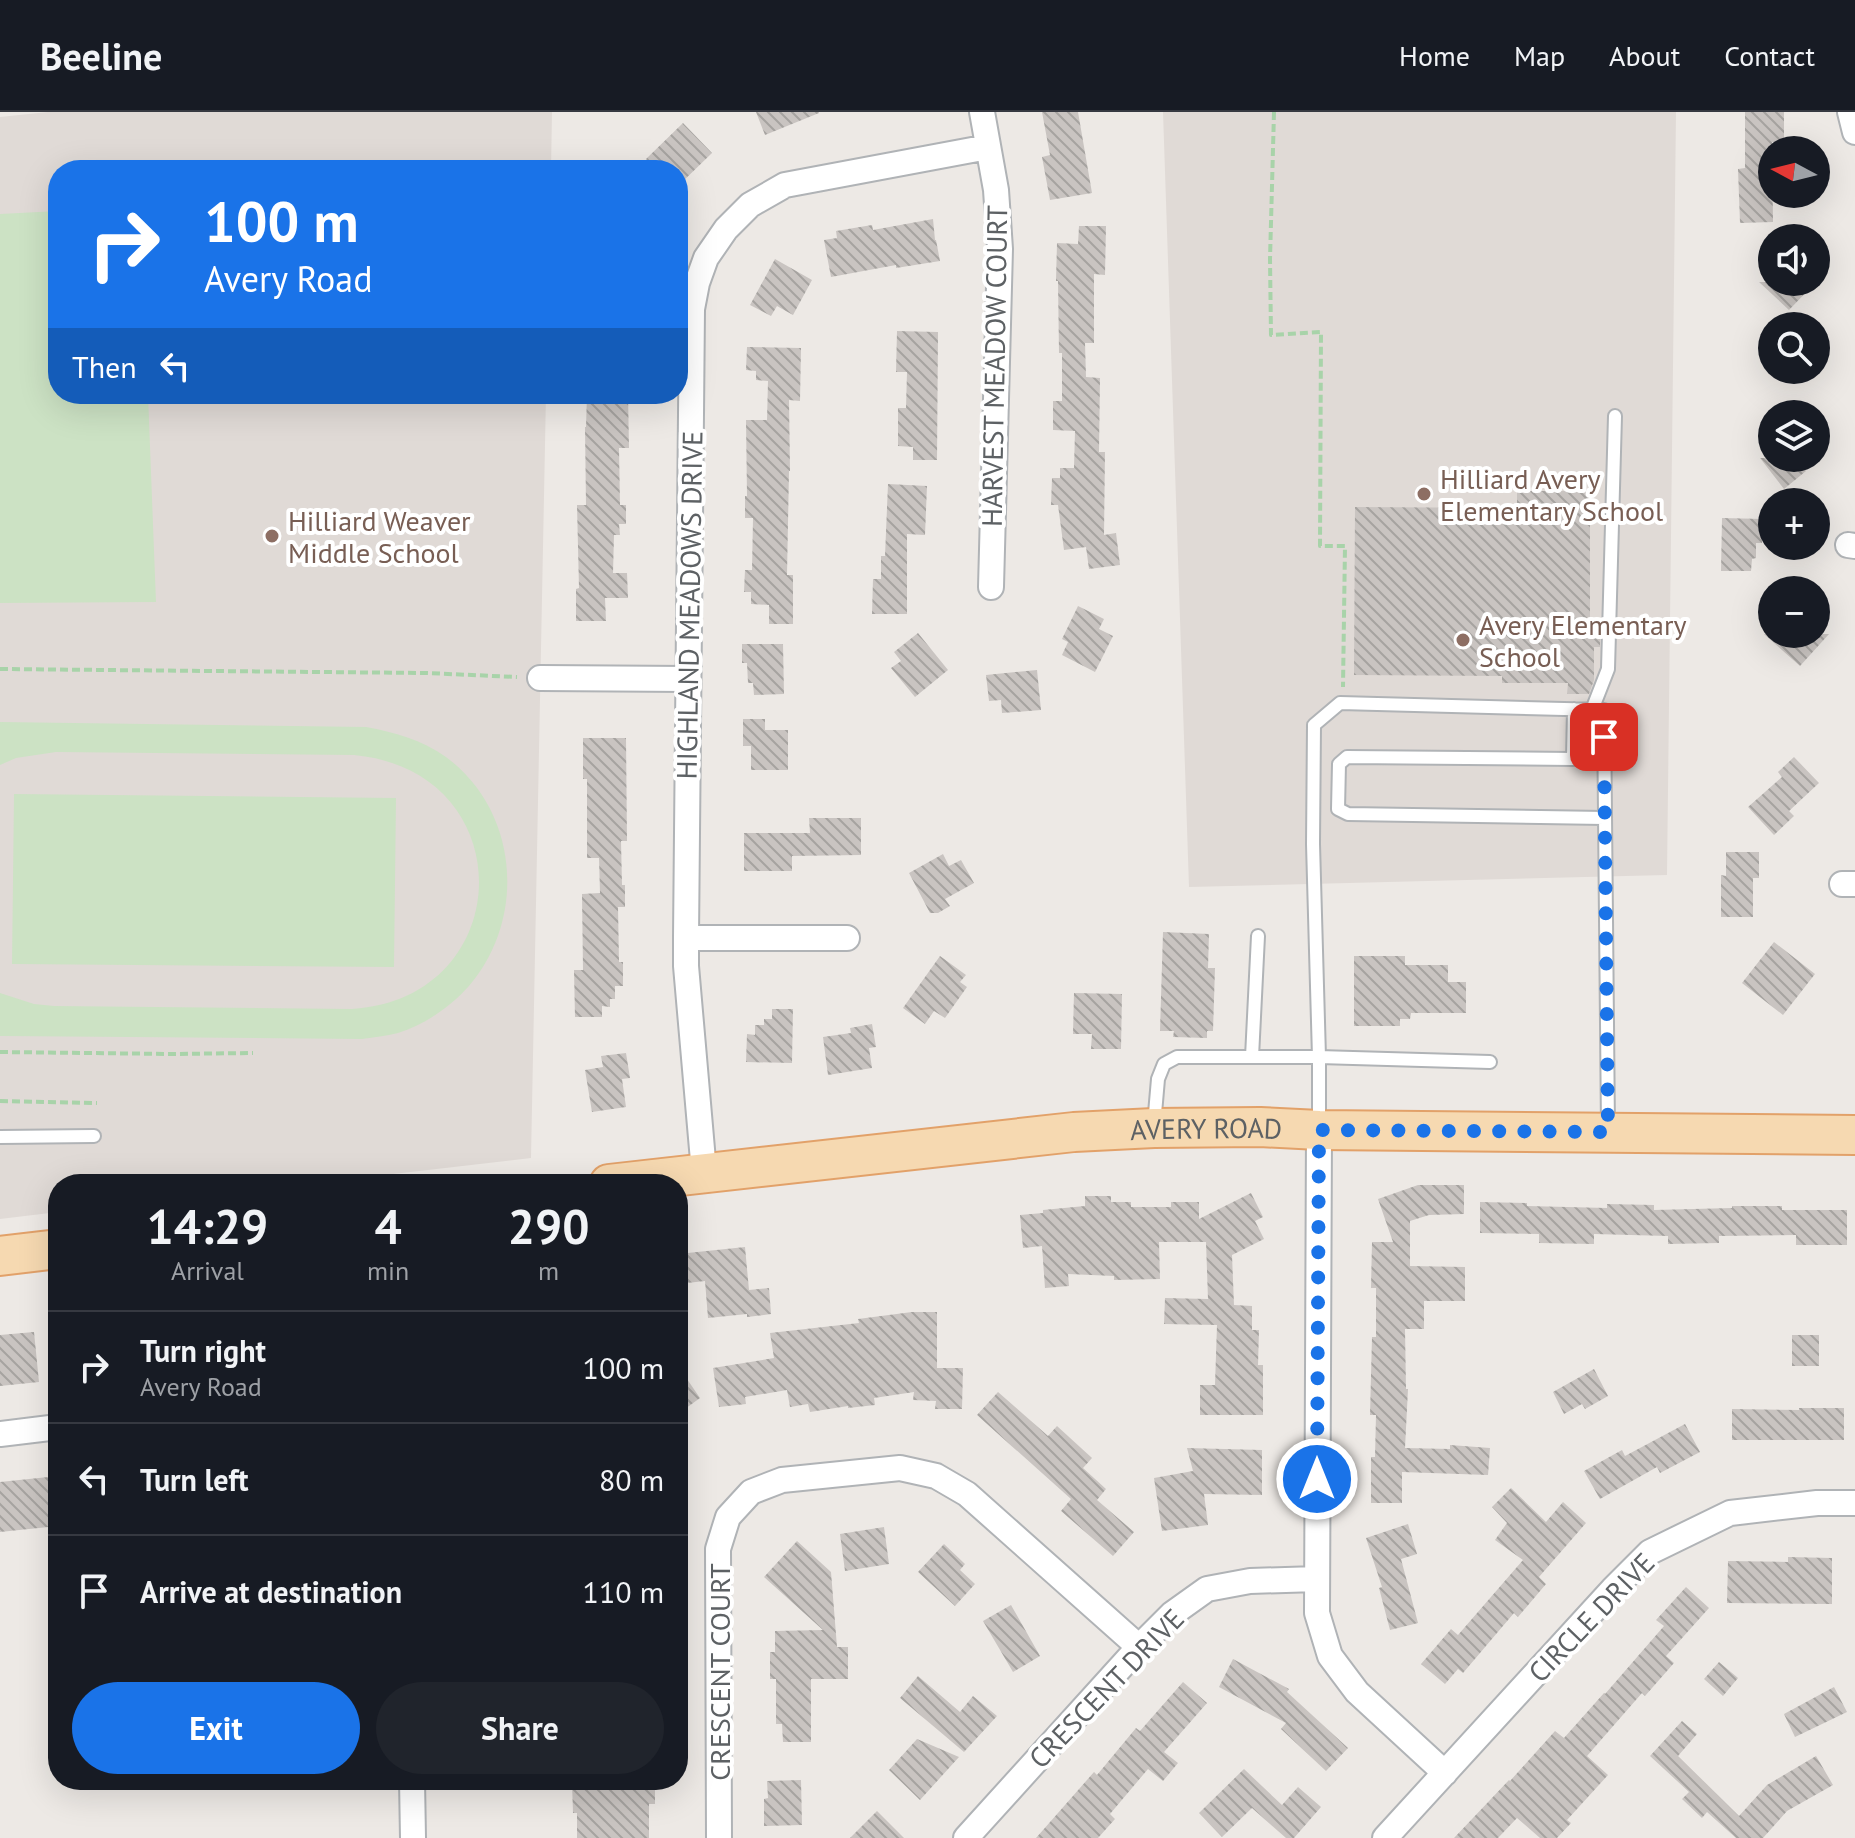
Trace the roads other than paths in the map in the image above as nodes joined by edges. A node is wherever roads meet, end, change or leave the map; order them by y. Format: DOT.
graph roads {
  1 [pos="982,112"];
  2 [pos="1850,112"];
  3 [pos="1855,132"];
  4 [pos="988,147"];
  5 [pos="1615,416"];
  6 [pos="991,587"];
  7 [pos="540,678"];
  8 [pos="688,679"];
  9 [pos="1574,709"];
  10 [pos="1592,710"];
  11 [pos="1604,818"];
  12 [pos="1258,936"];
  13 [pos="686,938"];
  14 [pos="847,938"];
  15 [pos="1252,1057"];
  16 [pos="1319,1057"];
  17 [pos="1490,1062"];
  18 [pos="1154,1128"];
  19 [pos="1319,1130"];
  20 [pos="1608,1132"];
  21 [pos="1855,1135"];
  22 [pos="94,1136"];
  23 [pos="0,1137"];
  24 [pos="704,1172"];
  25 [pos="688,1174"];
  26 [pos="48,1250"];
  27 [pos="0,1256"];
  28 [pos="48,1428"];
  29 [pos="0,1434"];
  30 [pos="1855,1503"];
  31 [pos="1317,1579"];
  32 [pos="1139,1647"];
  33 [pos="1445,1773"];
  34 [pos="412,1790"];
  35 [pos="413,1838"];
  36 [pos="719,1838"];
  37 [pos="966,1838"];
  38 [pos="1385,1838"];
  1 -- 4 [label="street, HARVEST MEADOW COURT"];
  2 -- 3 [label="street"];
  4 -- 6 [label="street, HARVEST MEADOW COURT"];
  4 -- 8 [label="street, HIGHLAND MEADOWS DRIVE"];
  5 -- 10 [label="lane"];
  7 -- 8 [label="street"];
  8 -- 13 [label="street, HIGHLAND MEADOWS DRIVE"];
  9 -- 10 [label="lane"];
  9 -- 11 [label="lane"];
  9 -- 16 [label="lane"];
  10 -- 11 [label="lane"];
  11 -- 20 [label="lane"];
  12 -- 15 [label="lane"];
  13 -- 14 [label="street"];
  13 -- 24 [label="street, HIGHLAND MEADOWS DRIVE"];
  15 -- 16 [label="lane"];
  15 -- 18 [label="lane"];
  16 -- 17 [label="lane"];
  16 -- 19 [label="lane"];
  18 -- 19 [label="main road, AVERY ROAD"];
  18 -- 24 [label="main road, AVERY ROAD"];
  19 -- 20 [label="main road, AVERY ROAD"];
  19 -- 31 [label="street"];
  20 -- 21 [label="main road, AVERY ROAD"];
  22 -- 23 [label="lane"];
  24 -- 25 [label="main road, AVERY ROAD"];
  26 -- 27 [label="main road"];
  28 -- 29 [label="street"];
  30 -- 33 [label="street, CIRCLE DRIVE"];
  31 -- 32 [label="street, CRESCENT DRIVE"];
  31 -- 33 [label="street"];
  32 -- 36 [label="street, CRESCENT COURT"];
  32 -- 37 [label="street, CRESCENT DRIVE"];
  33 -- 38 [label="street, CIRCLE DRIVE"];
  34 -- 35 [label="street"];
}
